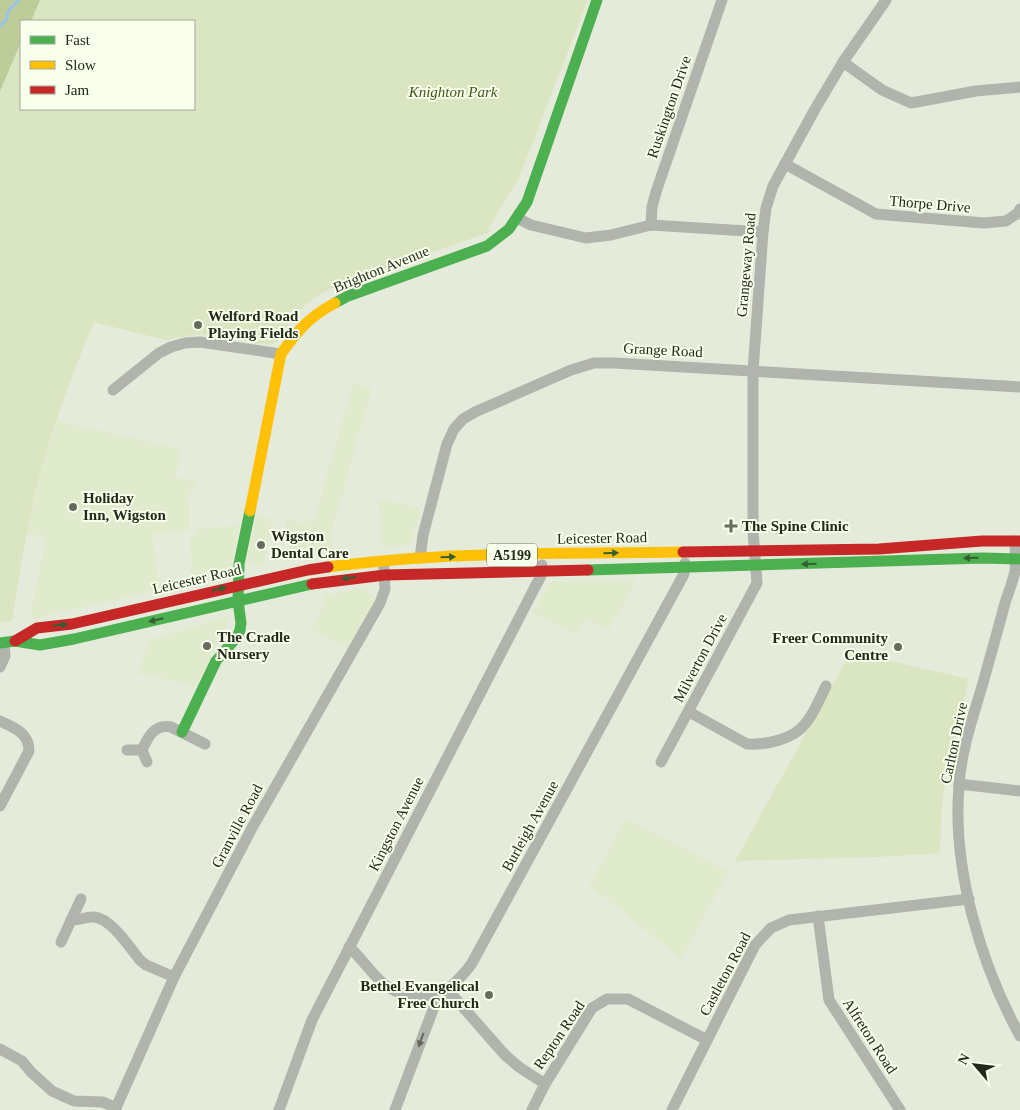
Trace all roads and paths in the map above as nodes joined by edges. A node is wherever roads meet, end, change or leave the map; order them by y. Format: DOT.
graph roads {
  1 [pos="598,0"];
  2 [pos="722,0"];
  3 [pos="886,0"];
  4 [pos="842,62"];
  5 [pos="1020,87"];
  6 [pos="785,164"];
  7 [pos="1020,209"];
  8 [pos="518,218"];
  9 [pos="651,226"];
  10 [pos="763,232"];
  11 [pos="281,354"];
  12 [pos="753,371"];
  13 [pos="1020,387"];
  14 [pos="112,390"];
  15 [pos="1018,541"];
  16 [pos="755,551"];
  17 [pos="684,552"];
  18 [pos="542,554"];
  19 [pos="420,558"];
  20 [pos="1018,559"];
  21 [pos="384,561"];
  22 [pos="756,566"];
  23 [pos="685,568"];
  24 [pos="542,571"];
  25 [pos="385,575"];
  26 [pos="238,584"];
  27 [pos="238,601"];
  28 [pos="6,642"];
  29 [pos="0,667"];
  30 [pos="826,686"];
  31 [pos="689,712"];
  32 [pos="0,720"];
  33 [pos="182,732"];
  34 [pos="205,744"];
  35 [pos="127,750"];
  36 [pos="142,750"];
  37 [pos="147,762"];
  38 [pos="661,762"];
  39 [pos="959,784"];
  40 [pos="1020,790"];
  41 [pos="0,806"];
  42 [pos="81,899"];
  43 [pos="969,899"];
  44 [pos="818,916"];
  45 [pos="71,920"];
  46 [pos="61,942"];
  47 [pos="349,946"];
  48 [pos="174,977"];
  49 [pos="444,993"];
  50 [pos="1020,1036"];
  51 [pos="707,1040"];
  52 [pos="0,1049"];
  53 [pos="545,1084"];
  54 [pos="115,1109"];
  55 [pos="279,1110"];
  56 [pos="395,1110"];
  57 [pos="532,1110"];
  58 [pos="672,1110"];
  59 [pos="900,1110"];
  1 -- 8 [label="main road, Brighton Avenue"];
  2 -- 9 [label="street, Ruskington Drive"];
  3 -- 4 [label="street, Grangeway Road"];
  4 -- 5 [label="street"];
  4 -- 6 [label="street, Grangeway Road"];
  6 -- 7 [label="street, Thorpe Drive"];
  6 -- 10 [label="street, Grangeway Road"];
  8 -- 9 [label="street"];
  8 -- 11 [label="main road, Brighton Avenue"];
  9 -- 10 [label="street"];
  10 -- 12 [label="street, Grangeway Road"];
  11 -- 14 [label="street"];
  11 -- 26 [label="main road, Brighton Avenue"];
  12 -- 13 [label="street, Grange Road"];
  12 -- 16 [label="street, Grangeway Road"];
  12 -- 19 [label="street, Grange Road"];
  15 -- 16 [label="main road, Leicester Road / A5199"];
  15 -- 20 [label="street, Carlton Drive"];
  16 -- 17 [label="main road, Leicester Road / A5199"];
  16 -- 22 [label="street, Grangeway Road"];
  18 -- 17 [label="main road, Leicester Road / A5199, one-way"];
  17 -- 23 [label="street, Burleigh Avenue"];
  19 -- 18 [label="main road, Leicester Road / A5199, one-way"];
  18 -- 24 [label="street, Kingston Avenue"];
  19 -- 21 [label="main road, Leicester Road / A5199"];
  20 -- 22 [label="main road, Leicester Road / A5199, one-way"];
  20 -- 39 [label="street, Carlton Drive"];
  21 -- 25 [label="street, Granville Road"];
  21 -- 26 [label="main road, Leicester Road / A5199"];
  22 -- 23 [label="main road, Leicester Road / A5199"];
  22 -- 31 [label="street, Milverton Drive"];
  23 -- 24 [label="main road, Leicester Road / A5199"];
  23 -- 49 [label="street, Burleigh Avenue"];
  24 -- 25 [label="main road, Leicester Road / A5199"];
  24 -- 47 [label="street, Kingston Avenue"];
  25 -- 27 [label="main road, Leicester Road / A5199, one-way"];
  25 -- 48 [label="street, Granville Road"];
  26 -- 27 [label="main road, Brighton Avenue"];
  28 -- 26 [label="main road, Leicester Road / A5199, one-way"];
  27 -- 28 [label="main road, Leicester Road / A5199, one-way"];
  27 -- 33 [label="main road, Brighton Avenue"];
  28 -- 29 [label="street"];
  30 -- 31 [label="street"];
  31 -- 38 [label="street, Milverton Drive"];
  32 -- 41 [label="street"];
  33 -- 34 [label="street"];
  33 -- 36 [label="street"];
  35 -- 36 [label="street"];
  36 -- 37 [label="street"];
  39 -- 40 [label="street"];
  39 -- 43 [label="street, Carlton Drive"];
  42 -- 45 [label="street"];
  43 -- 44 [label="street, Castleton Road"];
  43 -- 50 [label="street, Carlton Drive"];
  44 -- 51 [label="street, Castleton Road"];
  44 -- 59 [label="street, Alfreton Road"];
  45 -- 46 [label="street"];
  45 -- 48 [label="street"];
  47 -- 49 [label="street"];
  47 -- 55 [label="street, Kingston Avenue"];
  48 -- 54 [label="street, Granville Road"];
  49 -- 53 [label="street"];
  49 -- 56 [label="street, Burleigh Avenue, one-way"];
  51 -- 53 [label="street, Repton Road"];
  51 -- 58 [label="street, Castleton Road"];
  52 -- 54 [label="street"];
  53 -- 57 [label="street, Repton Road"];
}
